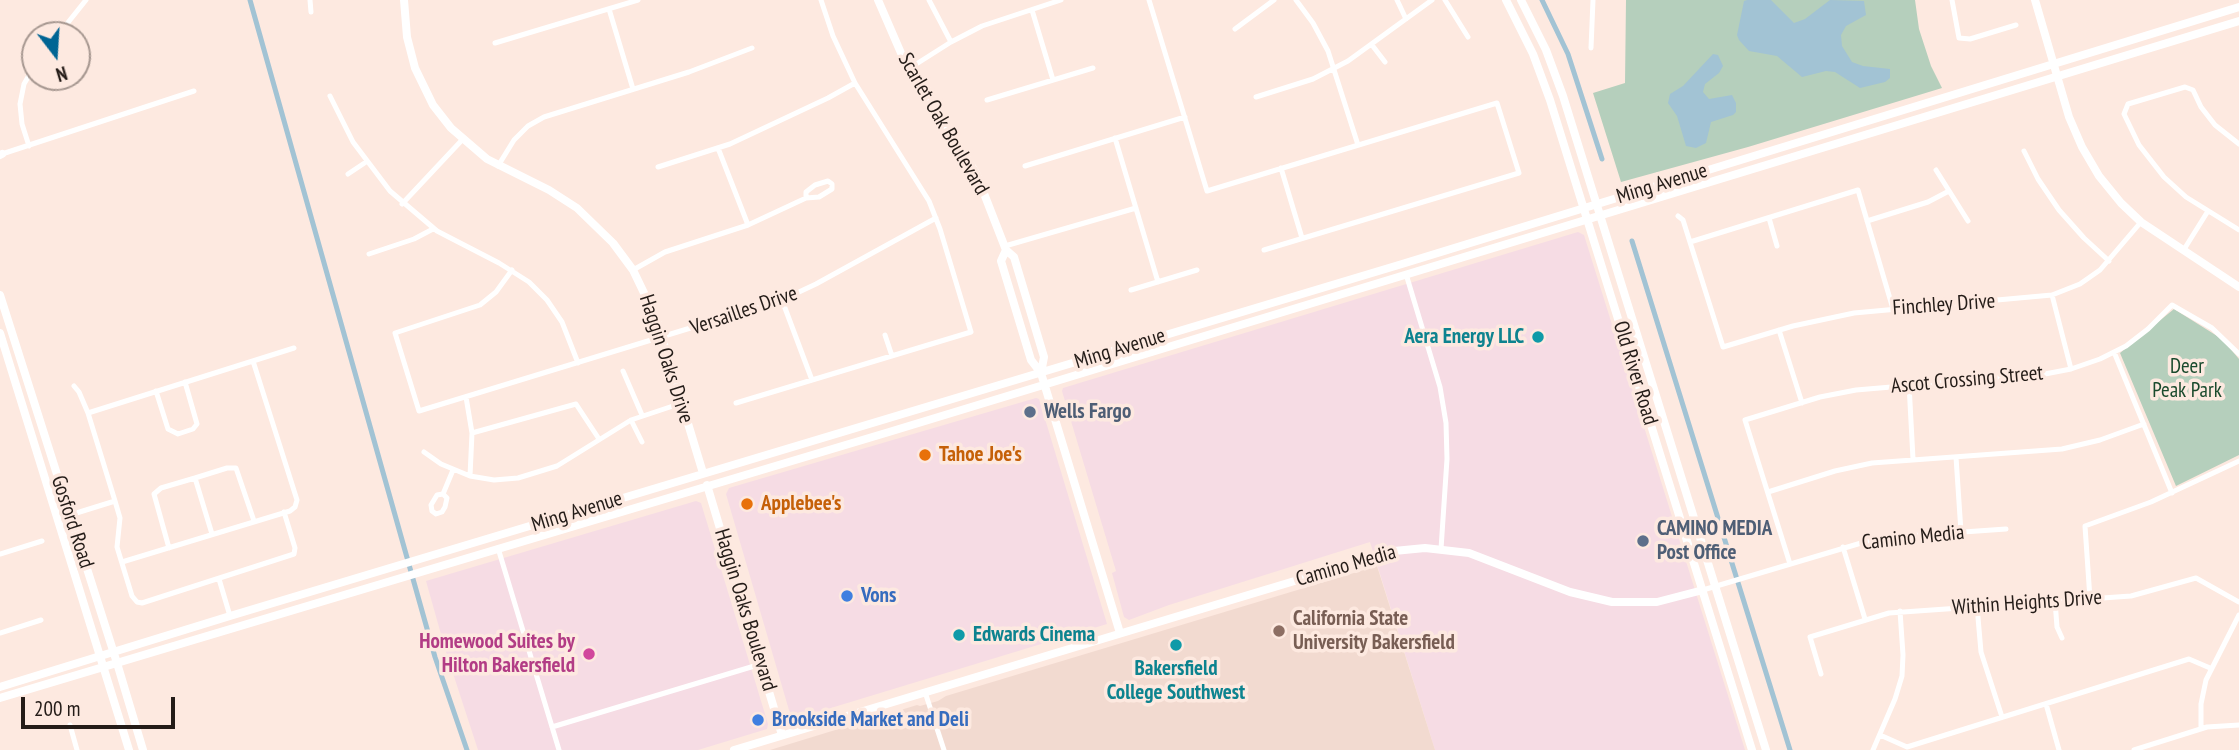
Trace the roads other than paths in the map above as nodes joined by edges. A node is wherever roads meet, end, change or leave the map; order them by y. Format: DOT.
graph roads {
  1 [pos="86,0"];
  2 [pos="310,0"];
  3 [pos="404,0"];
  4 [pos="638,0"];
  5 [pos="821,0"];
  6 [pos="878,0"];
  7 [pos="929,0"];
  8 [pos="1061,0"];
  9 [pos="1149,0"];
  10 [pos="1274,0"];
  11 [pos="1296,0"];
  12 [pos="1397,0"];
  13 [pos="1432,0"];
  14 [pos="1445,0"];
  15 [pos="1506,0"];
  16 [pos="1521,0"];
  17 [pos="1592,0"];
  18 [pos="1952,0"];
  19 [pos="2035,0"];
  20 [pos="2239,8"];
  21 [pos="609,9"];
  22 [pos="1032,10"];
  23 [pos="311,12"];
  24 [pos="1406,19"];
  25 [pos="69,21"];
  26 [pos="2239,21"];
  27 [pos="2016,25"];
  28 [pos="1235,29"];
  29 [pos="1468,37"];
  30 [pos="951,42"];
  31 [pos="495,43"];
  32 [pos="1372,45"];
  33 [pos="751,48"];
  34 [pos="1591,48"];
  35 [pos="1385,62"];
  36 [pos="2053,64"];
  37 [pos="910,68"];
  38 [pos="1093,68"];
  39 [pos="1335,68"];
  40 [pos="2057,76"];
  41 [pos="1053,80"];
  42 [pos="855,83"];
  43 [pos="633,89"];
  44 [pos="23,91"];
  45 [pos="194,91"];
  46 [pos="330,96"];
  47 [pos="1256,97"];
  48 [pos="987,100"];
  49 [pos="1185,117"];
  50 [pos="1115,138"];
  51 [pos="462,139"];
  52 [pos="2239,144"];
  53 [pos="1358,145"];
  54 [pos="29,146"];
  55 [pos="719,148"];
  56 [pos="2024,151"];
  57 [pos="1,154"];
  58 [pos="366,162"];
  59 [pos="498,166"];
  60 [pos="1025,166"];
  61 [pos="658,167"];
  62 [pos="1281,168"];
  63 [pos="1936,170"];
  64 [pos="348,174"];
  65 [pos="1949,191"];
  66 [pos="806,198"];
  67 [pos="1598,203"];
  68 [pos="402,204"];
  69 [pos="1136,208"];
  70 [pos="1584,208"];
  71 [pos="2208,211"];
  72 [pos="1601,214"];
  73 [pos="1678,216"];
  74 [pos="936,218"];
  75 [pos="1769,218"];
  76 [pos="1587,219"];
  77 [pos="1867,221"];
  78 [pos="1968,221"];
  79 [pos="2141,222"];
  80 [pos="748,225"];
  81 [pos="433,229"];
  82 [pos="2239,230"];
  83 [pos="1302,238"];
  84 [pos="1690,242"];
  85 [pos="1777,246"];
  86 [pos="1005,248"];
  87 [pos="1264,250"];
  88 [pos="2183,251"];
  89 [pos="369,254"];
  90 [pos="2109,261"];
  91 [pos="513,270"];
  92 [pos="633,270"];
  93 [pos="1196,270"];
  94 [pos="1406,274"];
  95 [pos="1158,282"];
  96 [pos="2239,286"];
  97 [pos="1131,290"];
  98 [pos="0,295"];
  99 [pos="2052,295"];
  100 [pos="782,300"];
  101 [pos="1893,309"];
  102 [pos="1779,330"];
  103 [pos="0,332"];
  104 [pos="886,335"];
  105 [pos="662,338"];
  106 [pos="294,348"];
  107 [pos="2115,352"];
  108 [pos="2239,354"];
  109 [pos="892,356"];
  110 [pos="253,361"];
  111 [pos="578,363"];
  112 [pos="2071,369"];
  113 [pos="623,371"];
  114 [pos="1041,373"];
  115 [pos="812,380"];
  116 [pos="184,382"];
  117 [pos="1044,383"];
  118 [pos="1909,384"];
  119 [pos="74,386"];
  120 [pos="156,391"];
  121 [pos="466,397"];
  122 [pos="682,403"];
  123 [pos="736,403"];
  124 [pos="1802,403"];
  125 [pos="88,413"];
  126 [pos="642,415"];
  127 [pos="631,420"];
  128 [pos="2144,424"];
  129 [pos="472,433"];
  130 [pos="598,439"];
  131 [pos="642,442"];
  132 [pos="424,452"];
  133 [pos="38,456"];
  134 [pos="1956,457"];
  135 [pos="1913,459"];
  136 [pos="2237,462"];
  137 [pos="453,470"];
  138 [pos="2239,471"];
  139 [pos="703,473"];
  140 [pos="470,476"];
  141 [pos="195,478"];
  142 [pos="707,485"];
  143 [pos="1768,492"];
  144 [pos="2172,493"];
  145 [pos="443,494"];
  146 [pos="115,501"];
  147 [pos="284,512"];
  148 [pos="70,515"];
  149 [pos="254,521"];
  150 [pos="538,523"];
  151 [pos="2006,529"];
  152 [pos="1961,532"];
  153 [pos="212,534"];
  154 [pos="43,541"];
  155 [pos="1843,547"];
  156 [pos="169,548"];
  157 [pos="498,548"];
  158 [pos="1441,548"];
  159 [pos="0,554"];
  160 [pos="122,562"];
  161 [pos="1790,564"];
  162 [pos="219,579"];
  163 [pos="1716,586"];
  164 [pos="1703,590"];
  165 [pos="2090,599"];
  166 [pos="2055,601"];
  167 [pos="2239,602"];
  168 [pos="1977,606"];
  169 [pos="1900,611"];
  170 [pos="2239,615"];
  171 [pos="230,616"];
  172 [pos="1866,619"];
  173 [pos="41,620"];
  174 [pos="0,633"];
  175 [pos="1120,633"];
  176 [pos="2062,638"];
  177 [pos="114,652"];
  178 [pos="100,657"];
  179 [pos="117,663"];
  180 [pos="761,664"];
  181 [pos="103,667"];
  182 [pos="2210,668"];
  183 [pos="1821,674"];
  184 [pos="0,687"];
  185 [pos="925,692"];
  186 [pos="0,698"];
  187 [pos="2046,704"];
  188 [pos="2002,718"];
  189 [pos="70,725"];
  190 [pos="2239,725"];
  191 [pos="552,727"];
  192 [pos="2201,729"];
  193 [pos="782,735"];
  194 [pos="1880,735"];
  195 [pos="77,750"];
  196 [pos="129,750"];
  197 [pos="143,750"];
  198 [pos="559,750"];
  199 [pos="734,750"];
  200 [pos="944,750"];
  201 [pos="1752,750"];
  202 [pos="1766,750"];
  203 [pos="1873,750"];
  204 [pos="2059,750"];
  205 [pos="2134,750"];
  1 -- 25 [label="street"];
  2 -- 23 [label="street"];
  3 -- 51 [label="main road, Haggin Oaks Drive"];
  4 -- 21 [label="street"];
  5 -- 42 [label="street"];
  6 -- 37 [label="main road, Scarlet Oak Boulevard"];
  7 -- 30 [label="street"];
  8 -- 22 [label="street"];
  9 -- 49 [label="street"];
  10 -- 28 [label="street"];
  11 -- 39 [label="street"];
  12 -- 24 [label="street"];
  13 -- 24 [label="street"];
  14 -- 29 [label="street"];
  15 -- 70 [label="main road, Old River Road"];
  16 -- 67 [label="main road, Old River Road"];
  17 -- 34 [label="street"];
  18 -- 27 [label="street"];
  19 -- 36 [label="main road"];
  20 -- 36 [label="main road, Ming Avenue"];
  21 -- 31 [label="street"];
  21 -- 43 [label="street"];
  22 -- 30 [label="street"];
  22 -- 41 [label="street"];
  24 -- 32 [label="street"];
  26 -- 40 [label="main road, Ming Avenue"];
  30 -- 37 [label="street"];
  32 -- 35 [label="street"];
  32 -- 39 [label="street"];
  33 -- 43 [label="street"];
  36 -- 40 [label="main road"];
  36 -- 67 [label="main road, Ming Avenue"];
  37 -- 86 [label="main road, Scarlet Oak Boulevard"];
  38 -- 41 [label="street"];
  39 -- 47 [label="street"];
  39 -- 53 [label="street"];
  40 -- 72 [label="main road, Ming Avenue"];
  40 -- 79 [label="main road"];
  41 -- 48 [label="street"];
  42 -- 55 [label="street"];
  42 -- 74 [label="street"];
  43 -- 59 [label="street"];
  44 -- 54 [label="street"];
  45 -- 54 [label="street"];
  46 -- 58 [label="street"];
  49 -- 50 [label="street"];
  49 -- 62 [label="street"];
  50 -- 60 [label="street"];
  50 -- 69 [label="street"];
  51 -- 59 [label="main road, Haggin Oaks Drive"];
  51 -- 68 [label="street"];
  52 -- 71 [label="street"];
  53 -- 62 [label="street"];
  53 -- 83 [label="street"];
  54 -- 57 [label="street"];
  55 -- 61 [label="street"];
  55 -- 80 [label="street"];
  56 -- 90 [label="street"];
  58 -- 64 [label="street"];
  58 -- 68 [label="street"];
  59 -- 92 [label="main road, Haggin Oaks Drive"];
  62 -- 83 [label="street"];
  63 -- 65 [label="street"];
  65 -- 77 [label="street"];
  65 -- 78 [label="street"];
  66 -- 66 [label="street"];
  66 -- 80 [label="street"];
  67 -- 70 [label="main road, Ming Avenue"];
  67 -- 72 [label="main road, Old River Road"];
  68 -- 81 [label="street"];
  69 -- 86 [label="street"];
  69 -- 95 [label="street"];
  70 -- 76 [label="main road, Old River Road"];
  70 -- 114 [label="main road, Ming Avenue"];
  71 -- 82 [label="street"];
  71 -- 88 [label="street"];
  72 -- 76 [label="main road, Ming Avenue"];
  72 -- 163 [label="main road, Old River Road"];
  73 -- 84 [label="street"];
  74 -- 100 [label="street, Versailles Drive"];
  74 -- 109 [label="street"];
  75 -- 77 [label="street"];
  75 -- 84 [label="street"];
  75 -- 85 [label="street"];
  76 -- 94 [label="main road, Ming Avenue"];
  76 -- 164 [label="main road, Old River Road"];
  77 -- 101 [label="street"];
  79 -- 88 [label="main road"];
  79 -- 90 [label="street, Finchley Drive"];
  80 -- 92 [label="street"];
  81 -- 89 [label="street"];
  81 -- 91 [label="street"];
  83 -- 87 [label="street"];
  84 -- 102 [label="street, Finchley Drive"];
  86 -- 114 [label="main road, Scarlet Oak Boulevard"];
  86 -- 114 [label="main road, Scarlet Oak Boulevard"];
  88 -- 96 [label="main road"];
  90 -- 99 [label="street, Finchley Drive"];
  91 -- 111 [label="street"];
  91 -- 121 [label="street, Versailles Drive"];
  92 -- 105 [label="main road, Haggin Oaks Drive"];
  93 -- 95 [label="street"];
  94 -- 117 [label="main road, Ming Avenue"];
  94 -- 158 [label="street"];
  95 -- 97 [label="street"];
  98 -- 148 [label="main road, Gosford Road"];
  99 -- 101 [label="street, Finchley Drive"];
  99 -- 112 [label="street"];
  100 -- 105 [label="street, Versailles Drive"];
  100 -- 115 [label="street"];
  101 -- 102 [label="street, Finchley Drive"];
  102 -- 124 [label="street"];
  103 -- 133 [label="main road, Gosford Road"];
  104 -- 109 [label="street"];
  105 -- 111 [label="street, Versailles Drive"];
  105 -- 122 [label="main road, Haggin Oaks Drive"];
  106 -- 110 [label="street"];
  107 -- 108 [label="street, Ascot Crossing Street"];
  107 -- 112 [label="street, Ascot Crossing Street"];
  107 -- 128 [label="street"];
  109 -- 115 [label="street"];
  110 -- 116 [label="street"];
  110 -- 147 [label="street"];
  111 -- 121 [label="street, Versailles Drive"];
  112 -- 118 [label="street, Ascot Crossing Street"];
  113 -- 126 [label="street"];
  114 -- 117 [label="main road, Scarlet Oak Boulevard"];
  114 -- 139 [label="main road, Ming Avenue"];
  115 -- 123 [label="street"];
  116 -- 120 [label="street"];
  116 -- 120 [label="street"];
  117 -- 142 [label="main road, Ming Avenue"];
  117 -- 175 [label="main road, Scarlet Oak Boulevard"];
  118 -- 124 [label="street, Ascot Crossing Street"];
  118 -- 135 [label="street"];
  119 -- 125 [label="street"];
  120 -- 125 [label="street"];
  121 -- 129 [label="street"];
  122 -- 126 [label="street"];
  122 -- 139 [label="main road, Haggin Oaks Drive"];
  124 -- 143 [label="street, Ascot Crossing Street"];
  125 -- 146 [label="street"];
  126 -- 127 [label="street"];
  127 -- 130 [label="street"];
  127 -- 131 [label="street"];
  128 -- 134 [label="street"];
  128 -- 144 [label="street"];
  129 -- 130 [label="street"];
  129 -- 140 [label="street"];
  130 -- 140 [label="street"];
  132 -- 137 [label="street"];
  133 -- 148 [label="main road"];
  133 -- 178 [label="main road, Gosford Road"];
  134 -- 135 [label="street"];
  134 -- 152 [label="street"];
  135 -- 143 [label="street"];
  136 -- 138 [label="street"];
  136 -- 144 [label="street"];
  137 -- 140 [label="street"];
  137 -- 145 [label="street"];
  139 -- 142 [label="street, Haggin Oaks Drive"];
  139 -- 150 [label="main road, Ming Avenue"];
  141 -- 149 [label="street"];
  141 -- 153 [label="street"];
  141 -- 156 [label="street"];
  142 -- 157 [label="main road, Ming Avenue"];
  142 -- 180 [label="main road, Haggin Oaks Boulevard"];
  143 -- 161 [label="street"];
  144 -- 165 [label="street"];
  146 -- 148 [label="street"];
  146 -- 160 [label="street"];
  147 -- 149 [label="street"];
  147 -- 162 [label="street"];
  148 -- 177 [label="main road, Gosford Road"];
  149 -- 153 [label="street"];
  150 -- 157 [label="main road"];
  150 -- 171 [label="main road, Ming Avenue"];
  151 -- 152 [label="street, Camino Media"];
  152 -- 155 [label="street, Camino Media"];
  153 -- 156 [label="street"];
  154 -- 159 [label="street"];
  155 -- 161 [label="street, Camino Media"];
  155 -- 172 [label="street"];
  156 -- 160 [label="street"];
  157 -- 179 [label="main road, Ming Avenue"];
  157 -- 191 [label="street"];
  158 -- 164 [label="main road, Camino Media"];
  158 -- 175 [label="main road, Camino Media"];
  160 -- 162 [label="street"];
  161 -- 163 [label="street, Camino Media"];
  162 -- 171 [label="street"];
  163 -- 164 [label="street, Camino Media"];
  163 -- 202 [label="main road, Old River Road"];
  164 -- 201 [label="main road, Old River Road"];
  165 -- 166 [label="street, Within Heights Drive"];
  165 -- 167 [label="street, Within Heights Drive"];
  166 -- 168 [label="street, Within Heights Drive"];
  166 -- 176 [label="street"];
  168 -- 169 [label="street, Within Heights Drive"];
  168 -- 188 [label="street"];
  169 -- 172 [label="street, Within Heights Drive"];
  169 -- 194 [label="street"];
  170 -- 182 [label="street"];
  171 -- 177 [label="main road, Ming Avenue"];
  172 -- 183 [label="street, Within Heights Drive"];
  173 -- 174 [label="street"];
  175 -- 185 [label="main road, Camino Media"];
  177 -- 178 [label="main road, Ming Avenue"];
  177 -- 179 [label="main road, Gosford Road"];
  178 -- 181 [label="main road, Gosford Road"];
  178 -- 184 [label="main road, Ming Avenue"];
  179 -- 181 [label="main road, Ming Avenue"];
  179 -- 197 [label="main road, Gosford Road"];
  180 -- 191 [label="street"];
  180 -- 193 [label="main road, Haggin Oaks Boulevard"];
  181 -- 186 [label="main road, Ming Avenue"];
  181 -- 196 [label="main road, Gosford Road"];
  182 -- 187 [label="street"];
  182 -- 192 [label="street"];
  185 -- 193 [label="main road, Camino Media"];
  185 -- 200 [label="street"];
  187 -- 188 [label="street"];
  187 -- 204 [label="street"];
  188 -- 194 [label="street"];
  189 -- 195 [label="street"];
  190 -- 192 [label="street"];
  191 -- 198 [label="street"];
  192 -- 205 [label="street"];
  193 -- 199 [label="main road, Camino Media"];
  194 -- 203 [label="street"];
}
